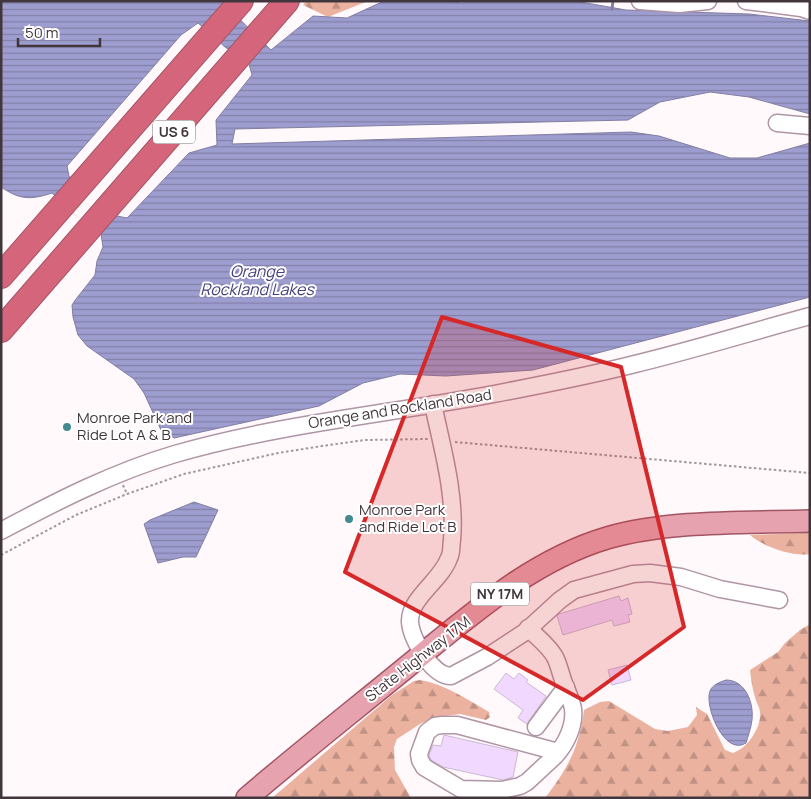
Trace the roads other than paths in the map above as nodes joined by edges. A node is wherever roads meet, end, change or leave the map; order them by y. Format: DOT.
graph roads {
  1 [pos="287,1"];
  2 [pos="640,1"];
  3 [pos="708,1"];
  4 [pos="746,1"];
  5 [pos="239,4"];
  6 [pos="810,12"];
  7 [pos="777,123"];
  8 [pos="810,126"];
  9 [pos="1,276"];
  10 [pos="810,316"];
  11 [pos="1,330"];
  12 [pos="433,404"];
  13 [pos="810,521"];
  14 [pos="1,531"];
  15 [pos="779,600"];
  16 [pos="528,628"];
  17 [pos="422,654"];
  18 [pos="566,687"];
  19 [pos="536,728"];
  20 [pos="558,752"];
  21 [pos="247,798"];
  1 -- 11 [label="highway, US 6"];
  2 -- 3 [label="street"];
  4 -- 6 [label="street"];
  5 -- 9 [label="highway, US 6"];
  7 -- 8 [label="street"];
  10 -- 12 [label="street, Orange and Rockland Road"];
  12 -- 14 [label="street, Orange and Rockland Road"];
  12 -- 17 [label="street"];
  13 -- 17 [label="main road, State Highway 17M / NY 17M"];
  15 -- 16 [label="street"];
  16 -- 17 [label="street"];
  16 -- 18 [label="street"];
  17 -- 21 [label="main road, State Highway 17M / NY 17M"];
  18 -- 19 [label="street"];
  18 -- 20 [label="street"];
  20 -- 20 [label="street"];
}
